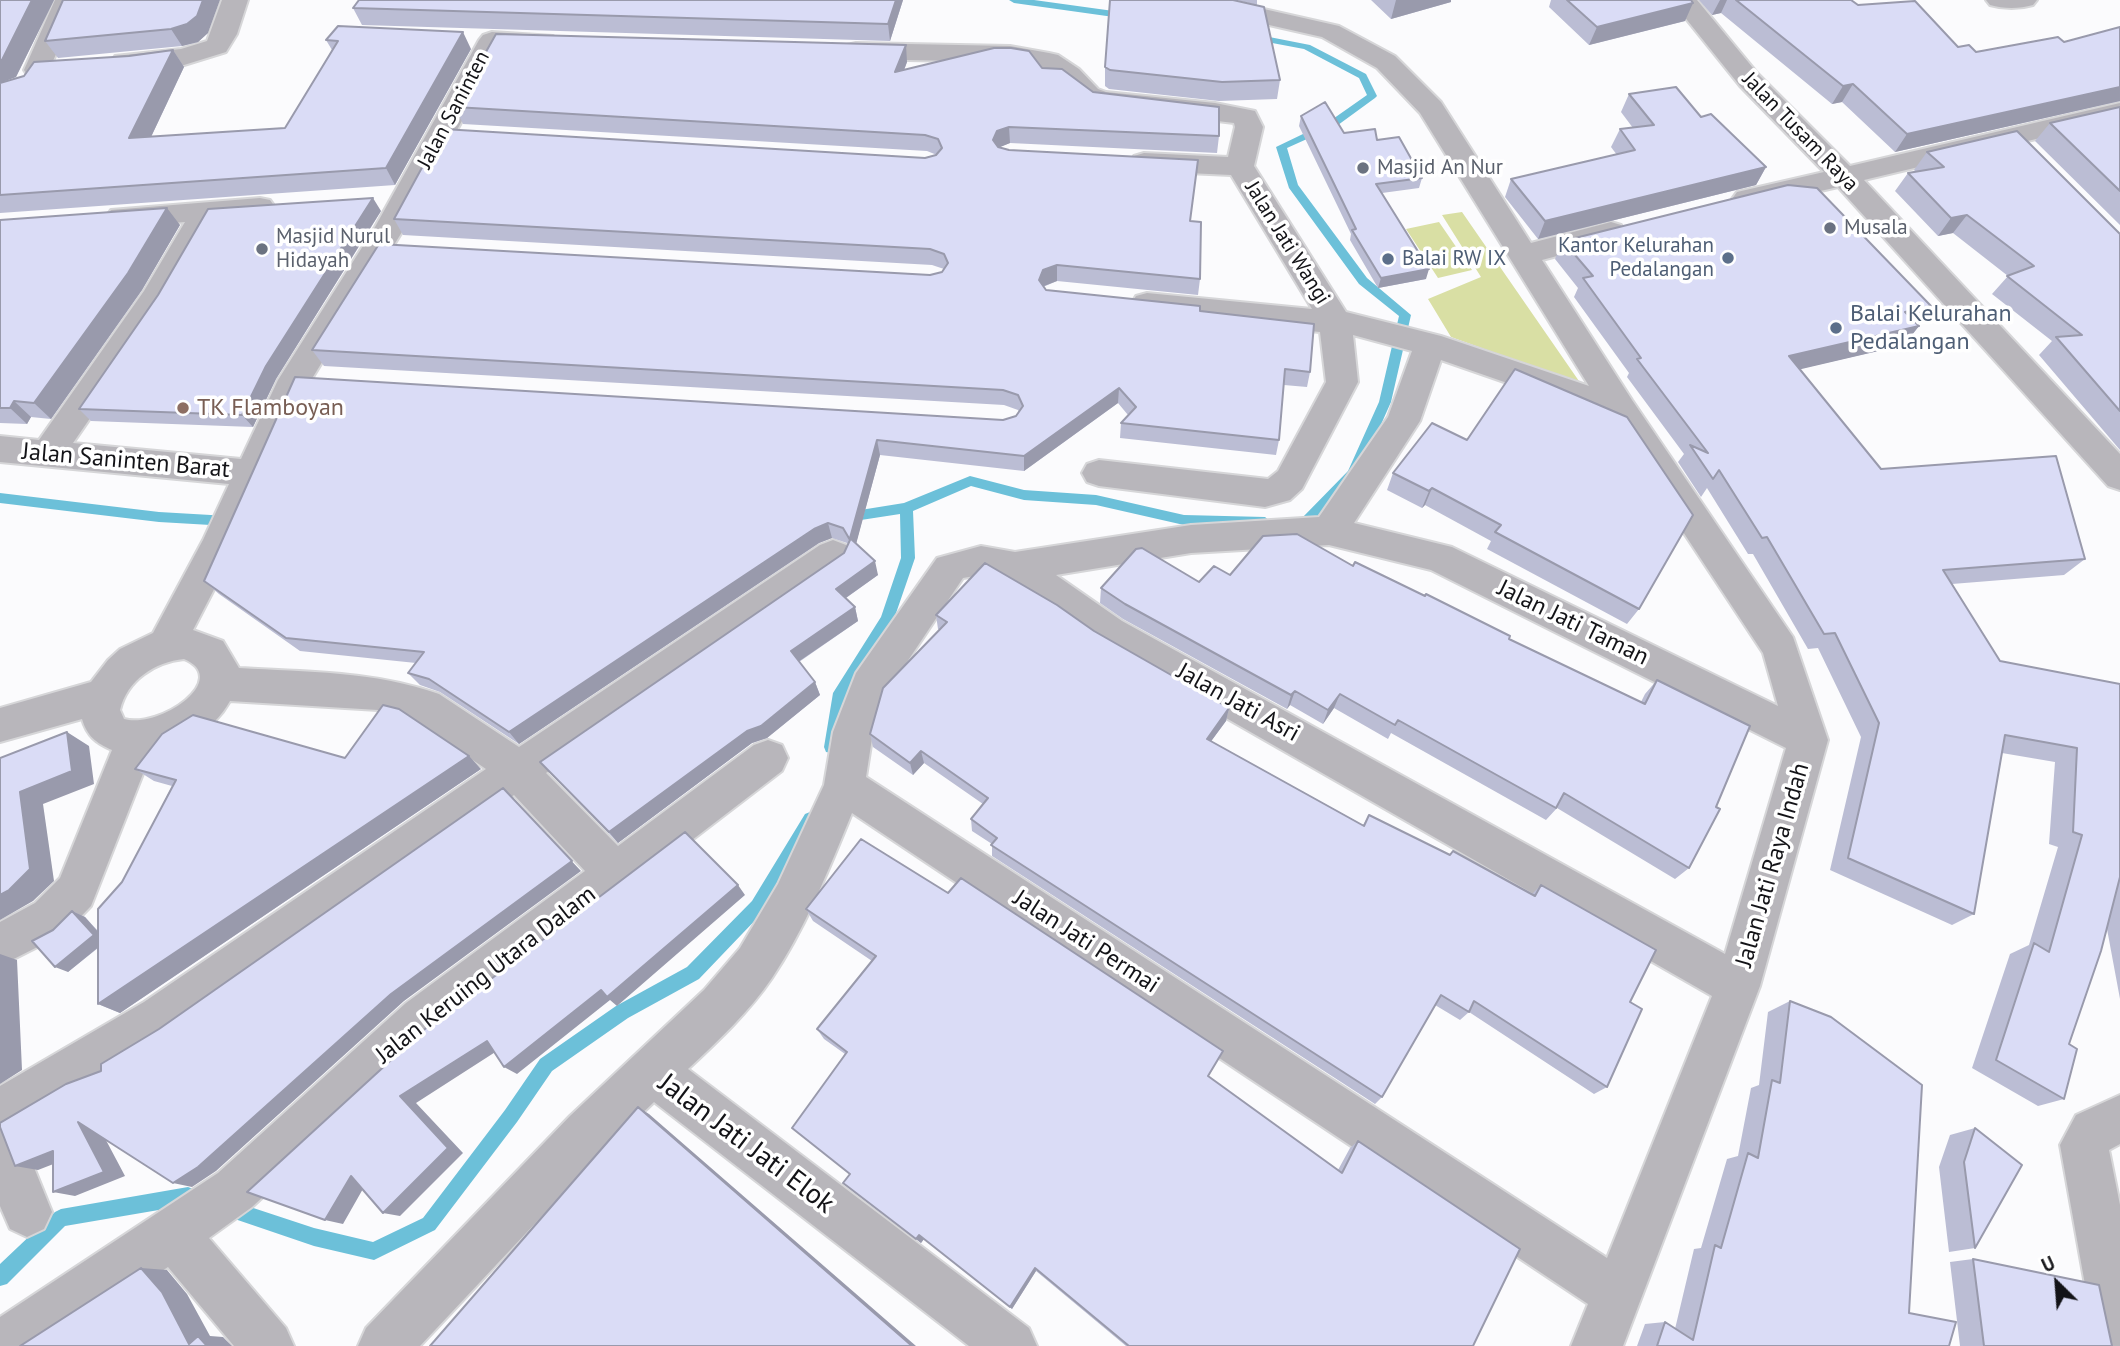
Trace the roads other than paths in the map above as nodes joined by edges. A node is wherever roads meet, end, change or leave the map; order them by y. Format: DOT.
graph roads {
  1 [pos="68,0"];
  2 [pos="235,0"];
  3 [pos="1190,0"];
  4 [pos="1684,0"];
  5 [pos="2000,0"];
  6 [pos="2024,0"];
  7 [pos="464,39"];
  8 [pos="492,40"];
  9 [pos="574,42"];
  10 [pos="833,51"];
  11 [pos="104,64"];
  12 [pos="64,67"];
  13 [pos="2120,111"];
  14 [pos="441,134"];
  15 [pos="468,135"];
  16 [pos="1118,160"];
  17 [pos="1240,166"];
  18 [pos="1843,175"];
  19 [pos="1725,204"];
  20 [pos="286,205"];
  21 [pos="206,211"];
  22 [pos="98,218"];
  23 [pos="1632,227"];
  24 [pos="1523,255"];
  25 [pos="1112,300"];
  26 [pos="1343,322"];
  27 [pos="1425,342"];
  28 [pos="1620,410"];
  29 [pos="0,449"];
  30 [pos="48,453"];
  31 [pos="1099,473"];
  32 [pos="2120,477"];
  33 [pos="247,482"];
  34 [pos="1329,531"];
  35 [pos="833,555"];
  36 [pos="1014,567"];
  37 [pos="176,644"];
  38 [pos="216,692"];
  39 [pos="114,721"];
  40 [pos="4,724"];
  41 [pos="1808,740"];
  42 [pos="768,758"];
  43 [pos="517,770"];
  44 [pos="844,785"];
  45 [pos="615,873"];
  46 [pos="0,945"];
  47 [pos="1738,986"];
  48 [pos="652,1071"];
  49 [pos="0,1112"];
  50 [pos="2120,1119"];
  51 [pos="0,1143"];
  52 [pos="27,1212"];
  53 [pos="177,1232"];
  54 [pos="1617,1294"];
  55 [pos="2120,1335"];
  56 [pos="2,1346"];
  57 [pos="268,1346"];
  58 [pos="384,1346"];
  59 [pos="1011,1346"];
  60 [pos="1597,1346"];
  1 -- 12 [label="street"];
  2 -- 11 [label="street"];
  3 -- 24 [label="street, Jalan Jati Raya Indah"];
  4 -- 18 [label="street, Jalan Tusam Raya"];
  5 -- 6 [label="street"];
  7 -- 8 [label="street"];
  8 -- 9 [label="street, Jalan Saninten"];
  8 -- 14 [label="street, Jalan Saninten"];
  10 -- 17 [label="street, Jalan Jati Wangi"];
  13 -- 18 [label="street"];
  14 -- 15 [label="street"];
  14 -- 33 [label="street, Jalan Saninten"];
  16 -- 17 [label="street, Jalan Jati Wangi"];
  17 -- 26 [label="street, Jalan Jati Wangi"];
  18 -- 19 [label="street"];
  18 -- 32 [label="street, Jalan Tusam Raya"];
  20 -- 21 [label="street"];
  21 -- 22 [label="street"];
  21 -- 30 [label="street"];
  23 -- 24 [label="street"];
  24 -- 28 [label="street, Jalan Jati Raya Indah"];
  25 -- 26 [label="street, Jalan Jati Wangi"];
  26 -- 27 [label="street, Jalan Jati Wangi"];
  26 -- 31 [label="street, Jalan Jati Wangi"];
  27 -- 28 [label="street"];
  27 -- 34 [label="street"];
  28 -- 41 [label="street, Jalan Jati Raya Indah"];
  29 -- 30 [label="street, Jalan Saninten Barat"];
  30 -- 33 [label="street, Jalan Saninten Barat"];
  33 -- 37 [label="street, Jalan Saninten"];
  34 -- 36 [label="street, Jalan Jati Taman"];
  34 -- 41 [label="street, Jalan Jati Taman"];
  35 -- 43 [label="street"];
  36 -- 44 [label="street, Jalan Jati Asri"];
  36 -- 47 [label="street, Jalan Jati Asri"];
  37 -- 38 [label="street"];
  37 -- 39 [label="street"];
  38 -- 39 [label="street"];
  38 -- 43 [label="street"];
  39 -- 40 [label="street"];
  39 -- 46 [label="street"];
  41 -- 47 [label="street, Jalan Jati Raya Indah"];
  42 -- 45 [label="street, Jalan Keruing Utara Dalam"];
  43 -- 45 [label="street"];
  43 -- 49 [label="street"];
  44 -- 48 [label="street"];
  44 -- 54 [label="street, Jalan Jati Permai"];
  45 -- 53 [label="street, Jalan Keruing Utara Dalam"];
  47 -- 54 [label="street, Jalan Jati Raya Indah"];
  48 -- 58 [label="street, Jalan Jati Jati Elok"];
  48 -- 59 [label="street, Jalan Jati Jati Elok"];
  50 -- 55 [label="street"];
  51 -- 52 [label="street"];
  53 -- 56 [label="street, Jalan Keruing Utara Dalam"];
  53 -- 57 [label="street"];
  54 -- 60 [label="street, Jalan Jati Raya Indah"];
}
